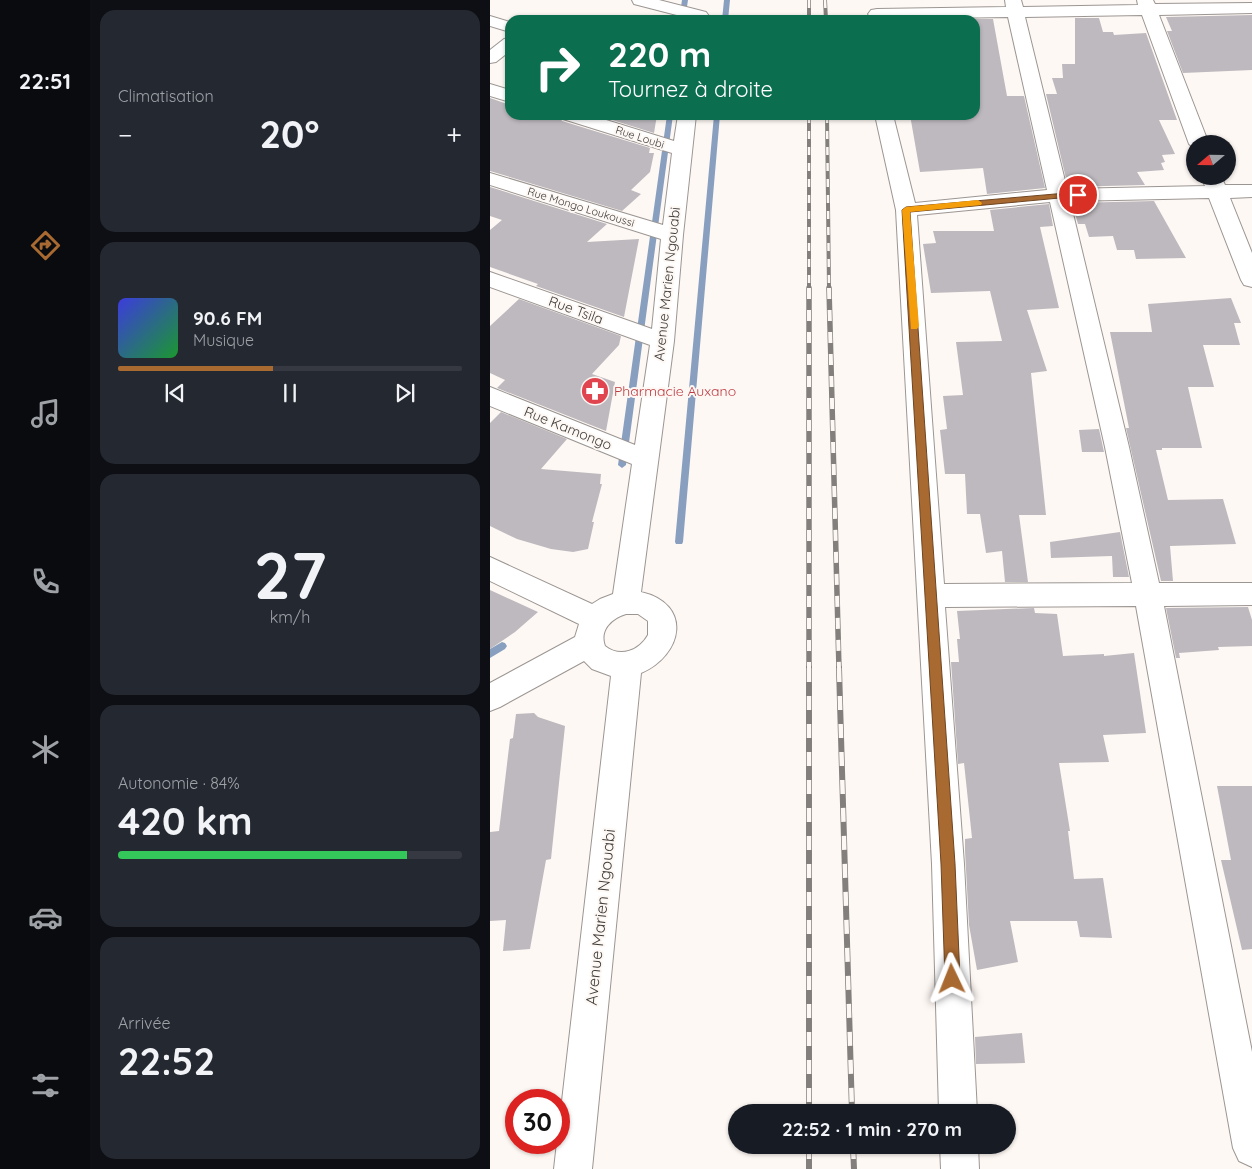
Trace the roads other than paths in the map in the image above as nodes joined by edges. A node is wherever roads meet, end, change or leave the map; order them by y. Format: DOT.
graph roads {
  1 [pos="640,0"];
  2 [pos="1147,5"];
  3 [pos="1014,6"];
  4 [pos="1252,8"];
  5 [pos="701,12"];
  6 [pos="877,12"];
  7 [pos="490,21"];
  8 [pos="505,26"];
  9 [pos="505,47"];
  10 [pos="490,58"];
  11 [pos="490,90"];
  12 [pos="505,94"];
  13 [pos="586,120"];
  14 [pos="686,120"];
  15 [pos="885,120"];
  16 [pos="1196,135"];
  17 [pos="682,150"];
  18 [pos="490,179"];
  19 [pos="1200,185"];
  20 [pos="1214,185"];
  21 [pos="1219,185"];
  22 [pos="1252,191"];
  23 [pos="1058,195"];
  24 [pos="906,210"];
  25 [pos="672,235"];
  26 [pos="490,279"];
  27 [pos="1252,280"];
  28 [pos="662,340"];
  29 [pos="490,396"];
  30 [pos="646,459"];
  31 [pos="490,568"];
  32 [pos="1148,594"];
  33 [pos="1252,594"];
  34 [pos="930,596"];
  35 [pos="626,602"];
  36 [pos="592,632"];
  37 [pos="626,666"];
  38 [pos="490,698"];
  39 [pos="958,1104"];
  40 [pos="1252,1148"];
  41 [pos="959,1154"];
  42 [pos="573,1169"];
  43 [pos="960,1169"];
  1 -- 5 [label="street"];
  2 -- 3 [label="street"];
  2 -- 4 [label="street"];
  2 -- 16 [label="street"];
  3 -- 6 [label="street"];
  3 -- 23 [label="street"];
  7 -- 8 [label="street"];
  9 -- 10 [label="street"];
  11 -- 12 [label="street"];
  13 -- 17 [label="street, Rue Loubi"];
  14 -- 17 [label="street, Avenue Marien Ngouabi"];
  15 -- 24 [label="street"];
  17 -- 25 [label="street, Avenue Marien Ngouabi"];
  18 -- 25 [label="street, Rue Mongo Loukoussi"];
  19 -- 23 [label="street"];
  20 -- 27 [label="street"];
  21 -- 22 [label="street"];
  23 -- 24 [label="street"];
  23 -- 32 [label="street"];
  24 -- 34 [label="street"];
  25 -- 28 [label="street, Avenue Marien Ngouabi"];
  26 -- 28 [label="street, Rue Tsila"];
  28 -- 30 [label="street, Avenue Marien Ngouabi"];
  29 -- 30 [label="street, Rue Kamongo"];
  30 -- 35 [label="street, Avenue Marien Ngouabi"];
  31 -- 36 [label="street"];
  32 -- 33 [label="street"];
  32 -- 34 [label="street"];
  32 -- 40 [label="street"];
  34 -- 39 [label="street"];
  35 -- 36 [label="street"];
  35 -- 37 [label="street"];
  36 -- 37 [label="street"];
  36 -- 38 [label="street"];
  37 -- 42 [label="street, Avenue Marien Ngouabi"];
  41 -- 43 [label="street"];
}
